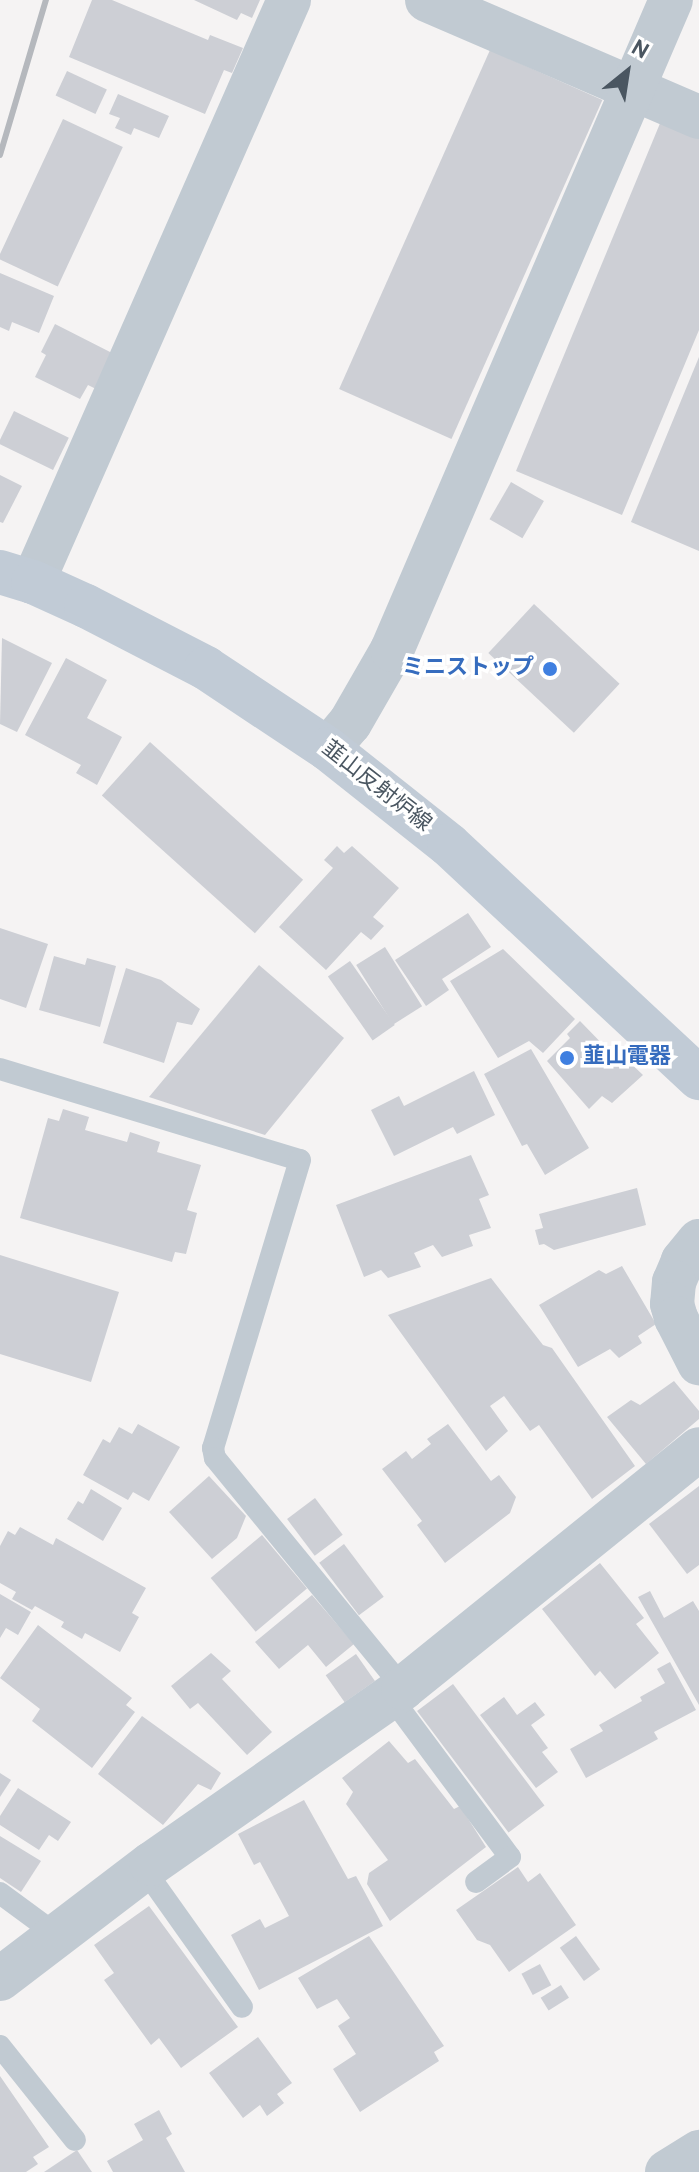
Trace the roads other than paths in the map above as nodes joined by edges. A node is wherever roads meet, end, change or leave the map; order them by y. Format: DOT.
graph roads {
  1 [pos="289,0"];
  2 [pos="427,0"];
  3 [pos="671,0"];
  4 [pos="634,89"];
  5 [pos="699,117"];
  6 [pos="16,577"];
  7 [pos="328,749"];
  8 [pos="0,1069"];
  9 [pos="699,1078"];
  10 [pos="699,1241"];
  11 [pos="699,1363"];
  12 [pos="699,1449"];
  13 [pos="397,1693"];
  14 [pos="144,1869"];
  15 [pos="476,1882"];
  16 [pos="0,1893"];
  17 [pos="57,1935"];
  18 [pos="0,1979"];
  19 [pos="242,2007"];
  20 [pos="0,2046"];
  21 [pos="75,2140"];
  22 [pos="699,2152"];
  23 [pos="667,2172"];
  1 -- 6 [label="street"];
  2 -- 4 [label="street"];
  3 -- 4 [label="street"];
  4 -- 5 [label="street"];
  4 -- 7 [label="street"];
  6 -- 7 [label="main road, 韮山反射炉線"];
  7 -- 9 [label="main road, 韮山反射炉線"];
  8 -- 13 [label="lane"];
  10 -- 11 [label="street"];
  12 -- 13 [label="street"];
  13 -- 14 [label="street"];
  13 -- 15 [label="lane"];
  14 -- 17 [label="street"];
  14 -- 19 [label="lane"];
  16 -- 17 [label="lane"];
  17 -- 18 [label="street"];
  20 -- 21 [label="lane"];
  22 -- 23 [label="street"];
}
